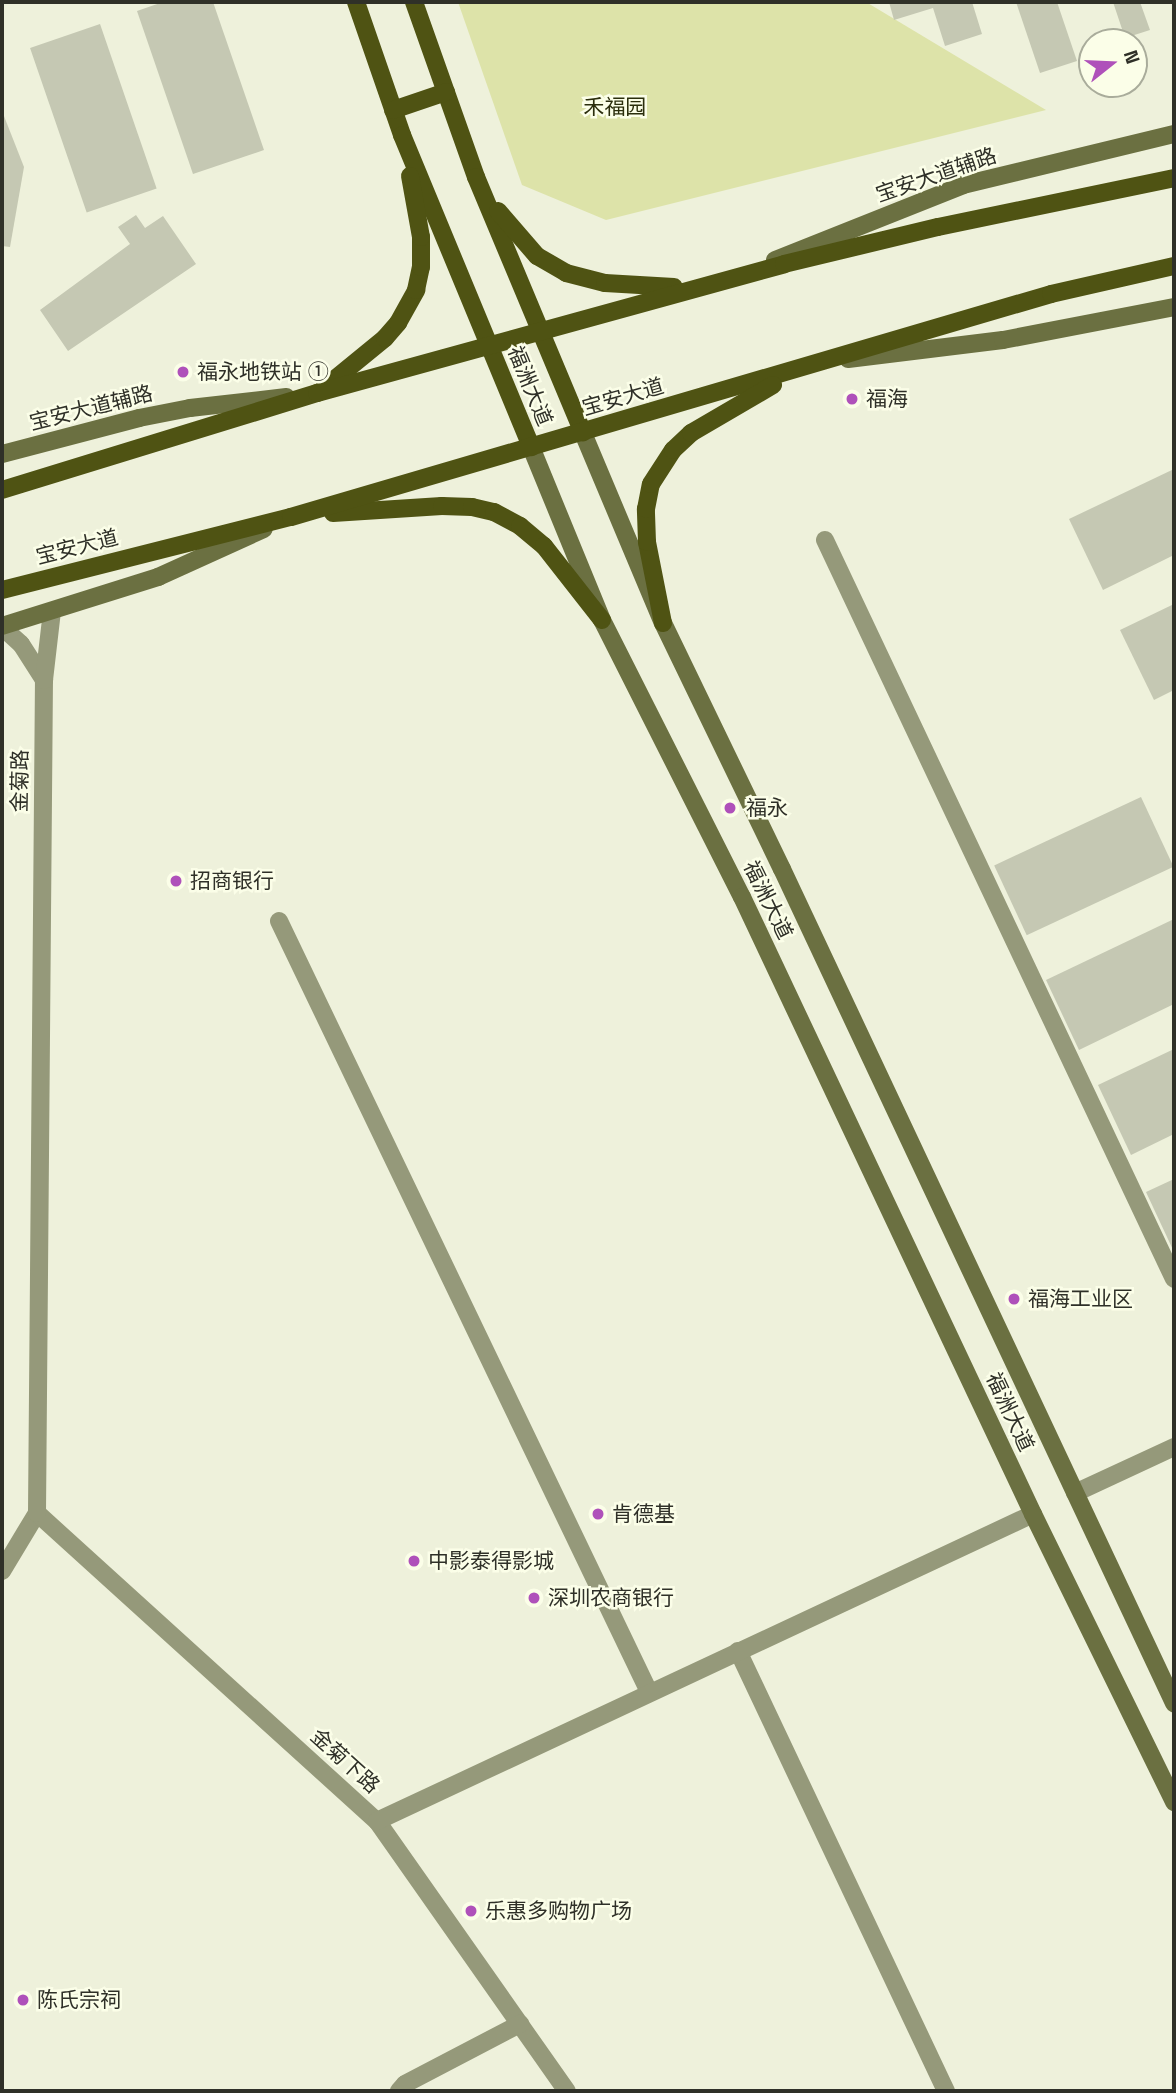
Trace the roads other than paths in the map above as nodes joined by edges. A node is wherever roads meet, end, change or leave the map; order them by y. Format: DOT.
graph roads {
  1 [pos="356,2"];
  2 [pos="414,2"];
  3 [pos="446,92"];
  4 [pos="393,110"];
  5 [pos="1174,134"];
  6 [pos="402,135"];
  7 [pos="476,177"];
  8 [pos="1174,178"];
  9 [pos="1174,266"];
  10 [pos="719,281"];
  11 [pos="1174,307"];
  12 [pos="540,330"];
  13 [pos="489,345"];
  14 [pos="823,362"];
  15 [pos="317,393"];
  16 [pos="583,433"];
  17 [pos="531,447"];
  18 [pos="2,454"];
  19 [pos="2,490"];
  20 [pos="291,517"];
  21 [pos="825,540"];
  22 [pos="2,590"];
  23 [pos="52,611"];
  24 [pos="603,620"];
  25 [pos="663,623"];
  26 [pos="2,627"];
  27 [pos="44,680"];
  28 [pos="279,921"];
  29 [pos="1174,1279"];
  30 [pos="1174,1447"];
  31 [pos="1076,1493"];
  32 [pos="37,1514"];
  33 [pos="1033,1514"];
  34 [pos="2,1571"];
  35 [pos="738,1651"];
  36 [pos="649,1692"];
  37 [pos="1174,1703"];
  38 [pos="1174,1802"];
  39 [pos="377,1821"];
  40 [pos="520,2024"];
  41 [pos="399,2091"];
  42 [pos="567,2091"];
  43 [pos="946,2091"];
  1 -- 4 [label="main road, 福洲大道"];
  2 -- 3 [label="main road, 福洲大道"];
  3 -- 4 [label="main road"];
  3 -- 7 [label="main road, 福洲大道"];
  4 -- 6 [label="main road, 福洲大道"];
  5 -- 10 [label="main road, 宝安大道辅路"];
  6 -- 13 [label="main road, 福洲大道"];
  6 -- 15 [label="main road"];
  7 -- 10 [label="main road"];
  7 -- 12 [label="main road, 福洲大道"];
  8 -- 10 [label="main road"];
  9 -- 14 [label="main road, 宝安大道"];
  10 -- 12 [label="main road"];
  11 -- 14 [label="main road"];
  12 -- 13 [label="main road"];
  12 -- 16 [label="main road, 福洲大道"];
  13 -- 15 [label="main road"];
  13 -- 17 [label="main road, 福洲大道"];
  14 -- 16 [label="main road, 宝安大道"];
  14 -- 25 [label="main road"];
  15 -- 18 [label="main road, 宝安大道辅路"];
  15 -- 19 [label="main road"];
  16 -- 17 [label="main road, 宝安大道"];
  16 -- 25 [label="main road, 福洲大道"];
  17 -- 20 [label="main road, 宝安大道"];
  17 -- 24 [label="main road, 福洲大道"];
  20 -- 22 [label="main road, 宝安大道"];
  20 -- 23 [label="main road"];
  20 -- 24 [label="main road"];
  21 -- 29 [label="street"];
  23 -- 26 [label="main road"];
  23 -- 27 [label="street, 金菊路"];
  24 -- 33 [label="main road, 福洲大道"];
  25 -- 31 [label="main road, 福洲大道"];
  26 -- 27 [label="street"];
  27 -- 32 [label="street, 金菊路"];
  28 -- 36 [label="street"];
  30 -- 31 [label="street"];
  31 -- 37 [label="main road, 福洲大道"];
  32 -- 34 [label="street"];
  32 -- 39 [label="street, 金菊下路"];
  33 -- 35 [label="street"];
  33 -- 38 [label="main road, 福洲大道"];
  35 -- 36 [label="street"];
  35 -- 43 [label="street"];
  36 -- 39 [label="street"];
  39 -- 40 [label="street, 金菊下路"];
  40 -- 41 [label="street"];
  40 -- 42 [label="street, 金菊下路"];
}
